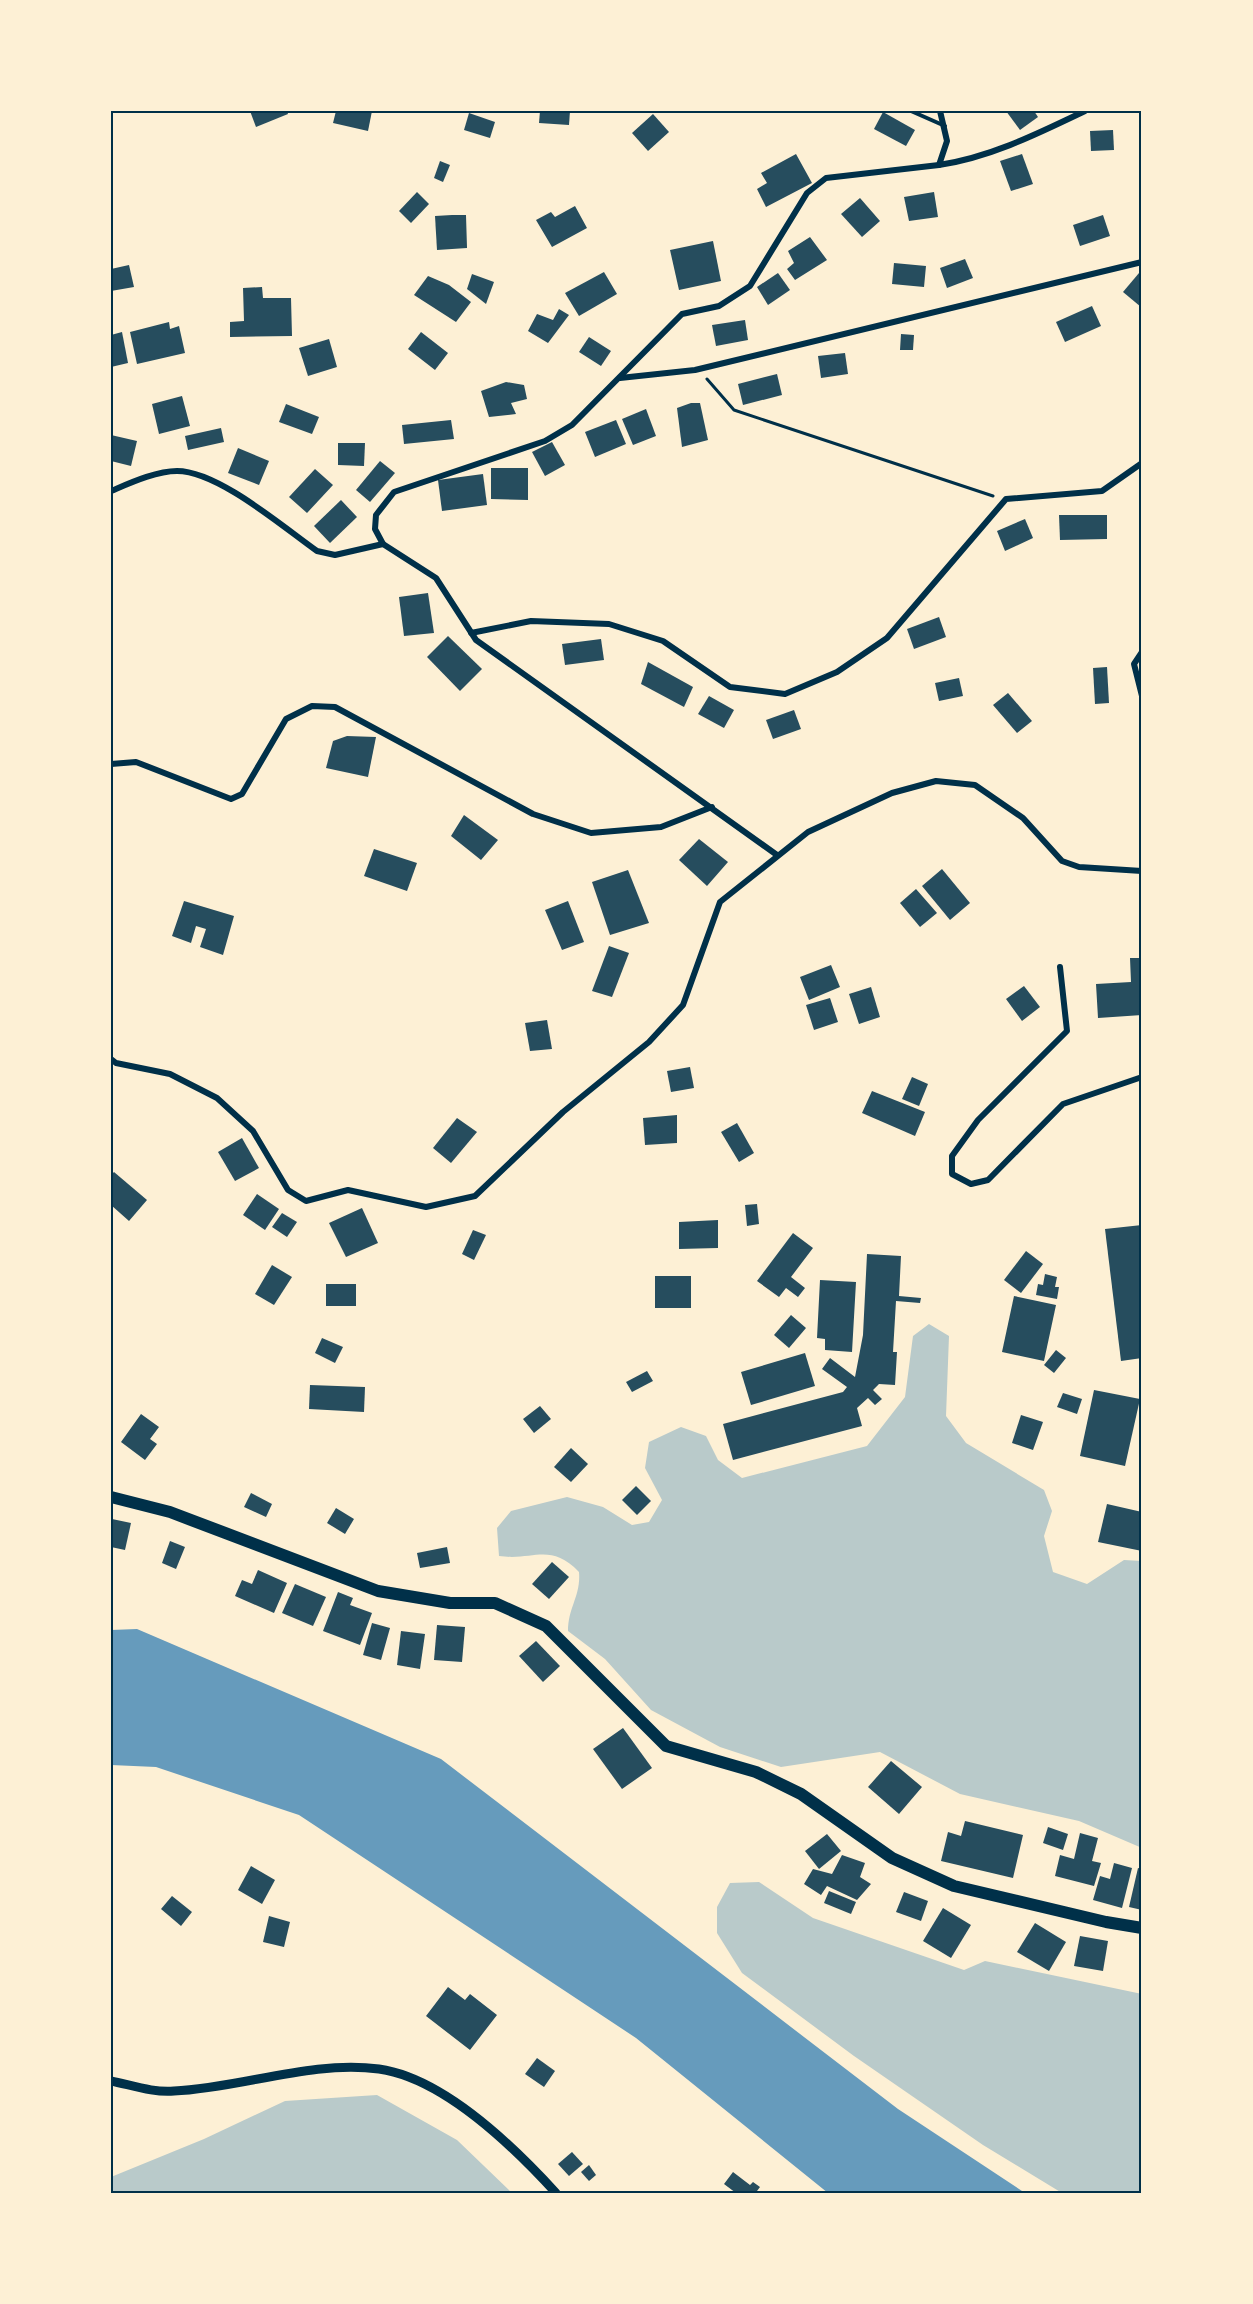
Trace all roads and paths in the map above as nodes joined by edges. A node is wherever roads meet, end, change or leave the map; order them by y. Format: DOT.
graph roads {
  1 [pos="911,111"];
  2 [pos="940,111"];
  3 [pos="1085,111"];
  4 [pos="945,126"];
  5 [pos="939,165"];
  6 [pos="1142,262"];
  7 [pos="695,370"];
  8 [pos="620,378"];
  9 [pos="1142,463"];
  10 [pos="111,491"];
  11 [pos="1006,499"];
  12 [pos="382,544"];
  13 [pos="471,633"];
  14 [pos="1142,652"];
  15 [pos="1142,696"];
  16 [pos="111,764"];
  17 [pos="712,807"];
  18 [pos="777,855"];
  19 [pos="1142,871"];
  20 [pos="1060,968"];
  21 [pos="111,1059"];
  22 [pos="1142,1077"];
  23 [pos="111,1497"];
  24 [pos="1142,1928"];
  25 [pos="111,2081"];
  26 [pos="556,2193"];
  1 -- 4 [label="lane"];
  2 -- 4 [label="street"];
  3 -- 5 [label="street"];
  4 -- 5 [label="street"];
  5 -- 8 [label="street"];
  6 -- 7 [label="street"];
  7 -- 8 [label="street"];
  7 -- 11 [label="path"];
  8 -- 12 [label="street"];
  9 -- 11 [label="street"];
  10 -- 12 [label="street"];
  11 -- 13 [label="street"];
  12 -- 13 [label="street"];
  13 -- 17 [label="street"];
  14 -- 15 [label="street"];
  16 -- 17 [label="street"];
  17 -- 18 [label="street"];
  18 -- 19 [label="street"];
  18 -- 21 [label="street"];
  20 -- 22 [label="street"];
  23 -- 24 [label="highway"];
  25 -- 26 [label="street"];
}
